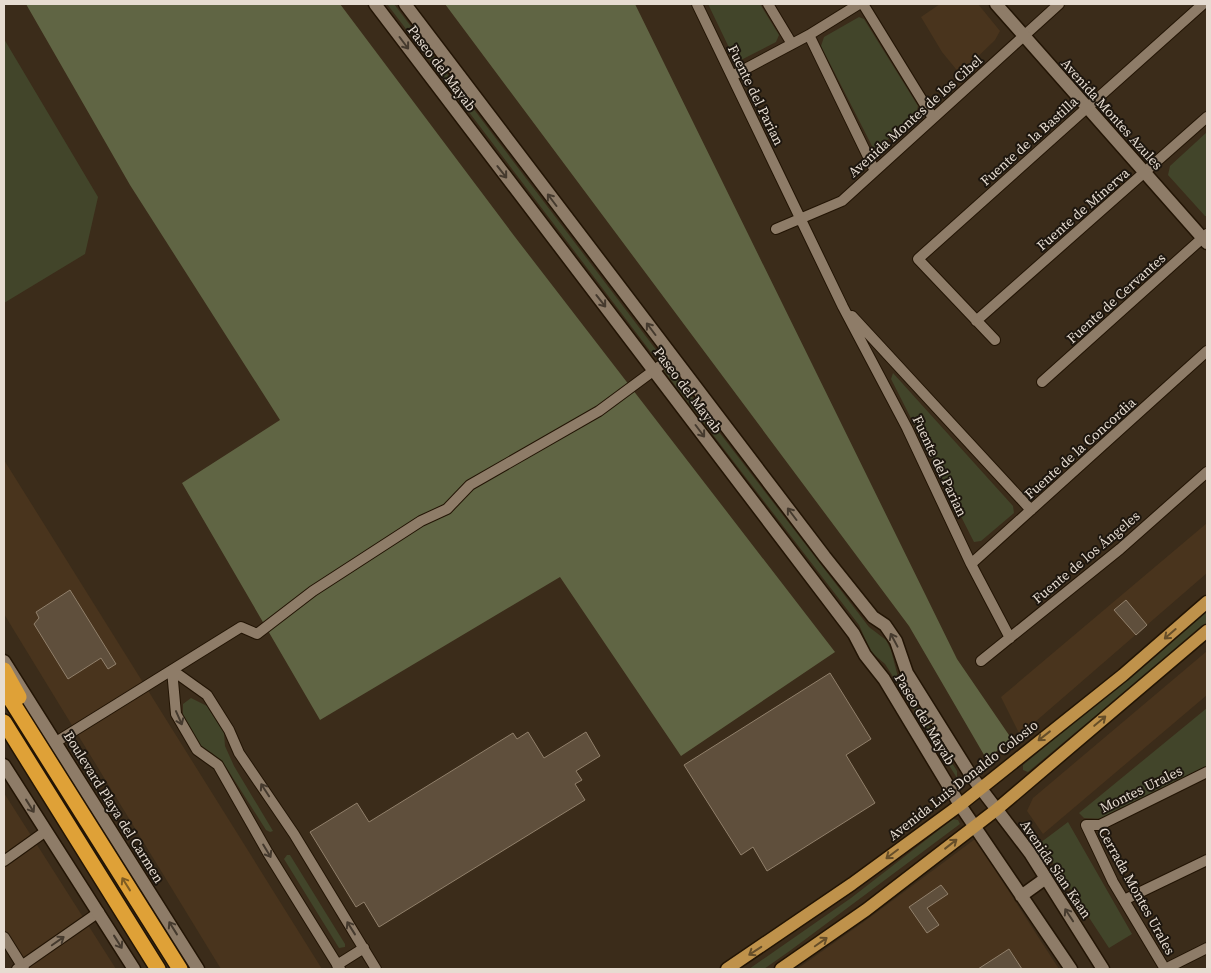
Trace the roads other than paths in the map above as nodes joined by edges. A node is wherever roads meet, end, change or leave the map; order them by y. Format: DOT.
graph roads {
  1 [pos="375,4"];
  2 [pos="405,4"];
  3 [pos="697,4"];
  4 [pos="768,4"];
  5 [pos="861,4"];
  6 [pos="996,4"];
  7 [pos="1059,4"];
  8 [pos="1203,4"];
  9 [pos="809,35"];
  10 [pos="1024,36"];
  11 [pos="792,44"];
  12 [pos="732,76"];
  13 [pos="1087,108"];
  14 [pos="1207,117"];
  15 [pos="933,118"];
  16 [pos="875,171"];
  17 [pos="1145,172"];
  18 [pos="800,219"];
  19 [pos="776,229"];
  20 [pos="1206,238"];
  21 [pos="843,306"];
  22 [pos="976,321"];
  23 [pos="994,340"];
  24 [pos="1207,351"];
  25 [pos="672,357"];
  26 [pos="655,371"];
  27 [pos="1042,382"];
  28 [pos="1207,472"];
  29 [pos="1031,510"];
  30 [pos="971,564"];
  31 [pos="1207,602"];
  32 [pos="1207,631"];
  33 [pos="1010,638"];
  34 [pos="4,660"];
  35 [pos="981,661"];
  36 [pos="4,670"];
  37 [pos="172,670"];
  38 [pos="4,689"];
  39 [pos="4,722"];
  40 [pos="4,739"];
  41 [pos="56,742"];
  42 [pos="4,764"];
  43 [pos="1207,772"];
  44 [pos="979,788"];
  45 [pos="960,805"];
  46 [pos="996,810"];
  47 [pos="88,823"];
  48 [pos="1086,825"];
  49 [pos="974,826"];
  50 [pos="46,831"];
  51 [pos="82,848"];
  52 [pos="4,860"];
  53 [pos="1207,860"];
  54 [pos="1046,878"];
  55 [pos="1022,896"];
  56 [pos="1124,900"];
  57 [pos="99,912"];
  58 [pos="4,938"];
  59 [pos="364,948"];
  60 [pos="1207,948"];
  61 [pos="339,967"];
  62 [pos="21,968"];
  63 [pos="134,969"];
  64 [pos="158,969"];
  65 [pos="180,969"];
  66 [pos="198,969"];
  67 [pos="376,969"];
  68 [pos="727,969"];
  69 [pos="781,969"];
  70 [pos="1071,969"];
  71 [pos="1103,969"];
  72 [pos="1165,969"];
  1 -- 26 [label="main road, Paseo del Mayab, one-way"];
  25 -- 2 [label="main road, Paseo del Mayab, one-way"];
  3 -- 12 [label="street, Fuente del Parian"];
  4 -- 11 [label="street"];
  5 -- 9 [label="street"];
  5 -- 15 [label="street"];
  6 -- 10 [label="main road, Avenida Montes Azules"];
  7 -- 10 [label="street, Avenida Montes de los Cibel"];
  8 -- 13 [label="street, Fuente de la Bastilla"];
  9 -- 11 [label="street"];
  9 -- 16 [label="street"];
  10 -- 13 [label="main road, Avenida Montes Azules"];
  10 -- 15 [label="street, Avenida Montes de los Cibel"];
  11 -- 12 [label="street"];
  12 -- 18 [label="street, Fuente del Parian"];
  13 -- 17 [label="main road, Avenida Montes Azules"];
  13 -- 22 [label="street, Fuente de la Bastilla"];
  14 -- 17 [label="street, Fuente de Minerva"];
  15 -- 16 [label="street, Avenida Montes de los Cibel"];
  16 -- 18 [label="street, Avenida Montes de los Cibel"];
  17 -- 20 [label="main road, Avenida Montes Azules"];
  17 -- 22 [label="street, Fuente de Minerva"];
  18 -- 19 [label="street, Avenida Montes de los Cibel"];
  18 -- 21 [label="street, Fuente del Parian"];
  20 -- 27 [label="street, Fuente de Cervantes"];
  21 -- 29 [label="street, Fuente del Parian"];
  21 -- 30 [label="street, Fuente del Parian"];
  22 -- 23 [label="street"];
  24 -- 29 [label="street, Fuente de la Concordia"];
  25 -- 26 [label="street"];
  44 -- 25 [label="main road, Paseo del Mayab, one-way"];
  26 -- 37 [label="street"];
  26 -- 45 [label="main road, Paseo del Mayab, one-way"];
  28 -- 33 [label="street, Fuente de los Ángeles"];
  29 -- 30 [label="street, Fuente de la Concordia"];
  30 -- 33 [label="street, Fuente del Parian"];
  31 -- 44 [label="main road, Avenida Luis Donaldo Colosio, one-way"];
  46 -- 32 [label="main road, one-way"];
  33 -- 35 [label="street, Fuente de los Ángeles"];
  34 -- 41 [label="main road, Boulevard Playa del Carmen"];
  36 -- 47 [label="highway"];
  37 -- 41 [label="street"];
  59 -- 37 [label="street, one-way"];
  37 -- 61 [label="street, one-way"];
  38 -- 47 [label="highway"];
  39 -- 51 [label="highway"];
  40 -- 51 [label="highway"];
  66 -- 41 [label="main road, Boulevard Playa del Carmen, one-way"];
  42 -- 50 [label="main road, one-way"];
  43 -- 48 [label="street, Montes Urales"];
  44 -- 45 [label="main road, Avenida Luis Donaldo Colosio"];
  44 -- 46 [label="main road, Avenida Sian Kaan"];
  45 -- 49 [label="main road"];
  45 -- 68 [label="main road, Avenida Luis Donaldo Colosio, one-way"];
  46 -- 49 [label="main road"];
  46 -- 54 [label="main road, Avenida Sian Kaan"];
  65 -- 47 [label="highway, one-way"];
  48 -- 56 [label="street, Cerrada Montes Urales"];
  49 -- 55 [label="main road"];
  69 -- 49 [label="main road, one-way"];
  50 -- 52 [label="street"];
  50 -- 57 [label="main road"];
  51 -- 64 [label="highway"];
  53 -- 56 [label="street"];
  54 -- 55 [label="main road"];
  71 -- 54 [label="main road, Avenida Sian Kaan, one-way"];
  55 -- 70 [label="main road"];
  56 -- 72 [label="street, Cerrada Montes Urales"];
  62 -- 57 [label="street, one-way"];
  57 -- 63 [label="main road, one-way"];
  58 -- 62 [label="street"];
  59 -- 61 [label="street"];
  59 -- 67 [label="street"];
  60 -- 72 [label="street"];
}
